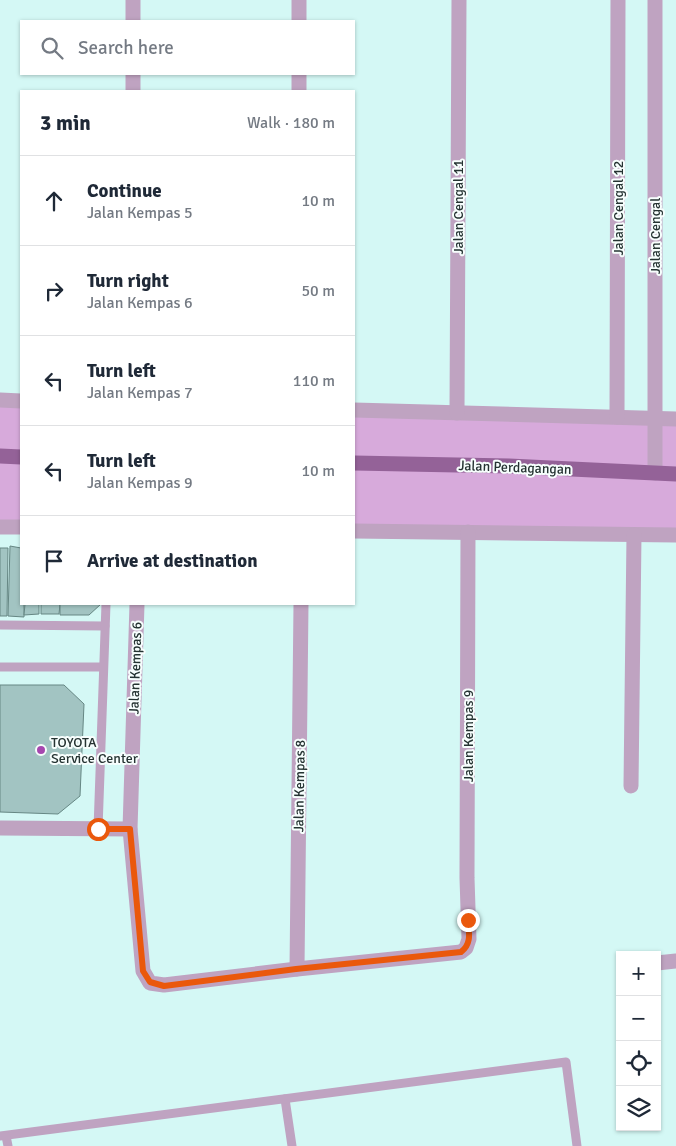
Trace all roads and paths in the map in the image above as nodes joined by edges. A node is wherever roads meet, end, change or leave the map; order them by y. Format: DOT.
graph roads {
  1 [pos="134,0"];
  2 [pos="299,0"];
  3 [pos="459,0"];
  4 [pos="618,0"];
  5 [pos="656,0"];
  6 [pos="133,20"];
  7 [pos="299,20"];
  8 [pos="133,75"];
  9 [pos="299,75"];
  10 [pos="133,90"];
  11 [pos="299,90"];
  12 [pos="0,400"];
  13 [pos="20,401"];
  14 [pos="355,410"];
  15 [pos="458,413"];
  16 [pos="617,416"];
  17 [pos="655,419"];
  18 [pos="676,419"];
  19 [pos="0,456"];
  20 [pos="20,457"];
  21 [pos="355,463"];
  22 [pos="655,473"];
  23 [pos="676,474"];
  24 [pos="0,527"];
  25 [pos="20,527"];
  26 [pos="355,531"];
  27 [pos="468,532"];
  28 [pos="634,535"];
  29 [pos="676,535"];
  30 [pos="106,605"];
  31 [pos="138,605"];
  32 [pos="302,605"];
  33 [pos="0,625"];
  34 [pos="106,626"];
  35 [pos="0,667"];
  36 [pos="103,667"];
  37 [pos="631,786"];
  38 [pos="0,828"];
  39 [pos="98,829"];
  40 [pos="130,829"];
  41 [pos="676,961"];
  42 [pos="661,963"];
  43 [pos="296,969"];
  44 [pos="285,1099"];
  45 [pos="3,1136"];
  46 [pos="8,1146"];
  47 [pos="292,1146"];
  48 [pos="577,1146"];
  1 -- 6 [label="street"];
  2 -- 7 [label="street"];
  3 -- 15 [label="street, Jalan Cengal 11"];
  4 -- 16 [label="street, Jalan Cengal 12"];
  5 -- 17 [label="street, Jalan Cengal"];
  8 -- 10 [label="street"];
  9 -- 11 [label="street"];
  12 -- 13 [label="street"];
  14 -- 15 [label="street"];
  15 -- 16 [label="street"];
  16 -- 17 [label="street"];
  17 -- 18 [label="street"];
  17 -- 22 [label="street, Jalan Cengal"];
  19 -- 20 [label="main road"];
  21 -- 22 [label="main road, Jalan Perdagangan"];
  22 -- 23 [label="main road, Jalan Perdagangan"];
  24 -- 25 [label="street"];
  26 -- 27 [label="street"];
  27 -- 28 [label="street"];
  27 -- 43 [label="street, Jalan Kempas 9"];
  28 -- 29 [label="street"];
  28 -- 37 [label="street"];
  30 -- 34 [label="lane"];
  31 -- 40 [label="street, Jalan Kempas 6"];
  32 -- 43 [label="street, Jalan Kempas 8"];
  33 -- 34 [label="lane"];
  34 -- 36 [label="lane"];
  35 -- 36 [label="lane"];
  36 -- 39 [label="lane"];
  38 -- 39 [label="street"];
  39 -- 40 [label="street"];
  40 -- 43 [label="street, Jalan Kempas 6"];
  41 -- 42 [label="street"];
  44 -- 45 [label="lane"];
  44 -- 47 [label="lane"];
  44 -- 48 [label="lane"];
  45 -- 46 [label="lane"];
}
